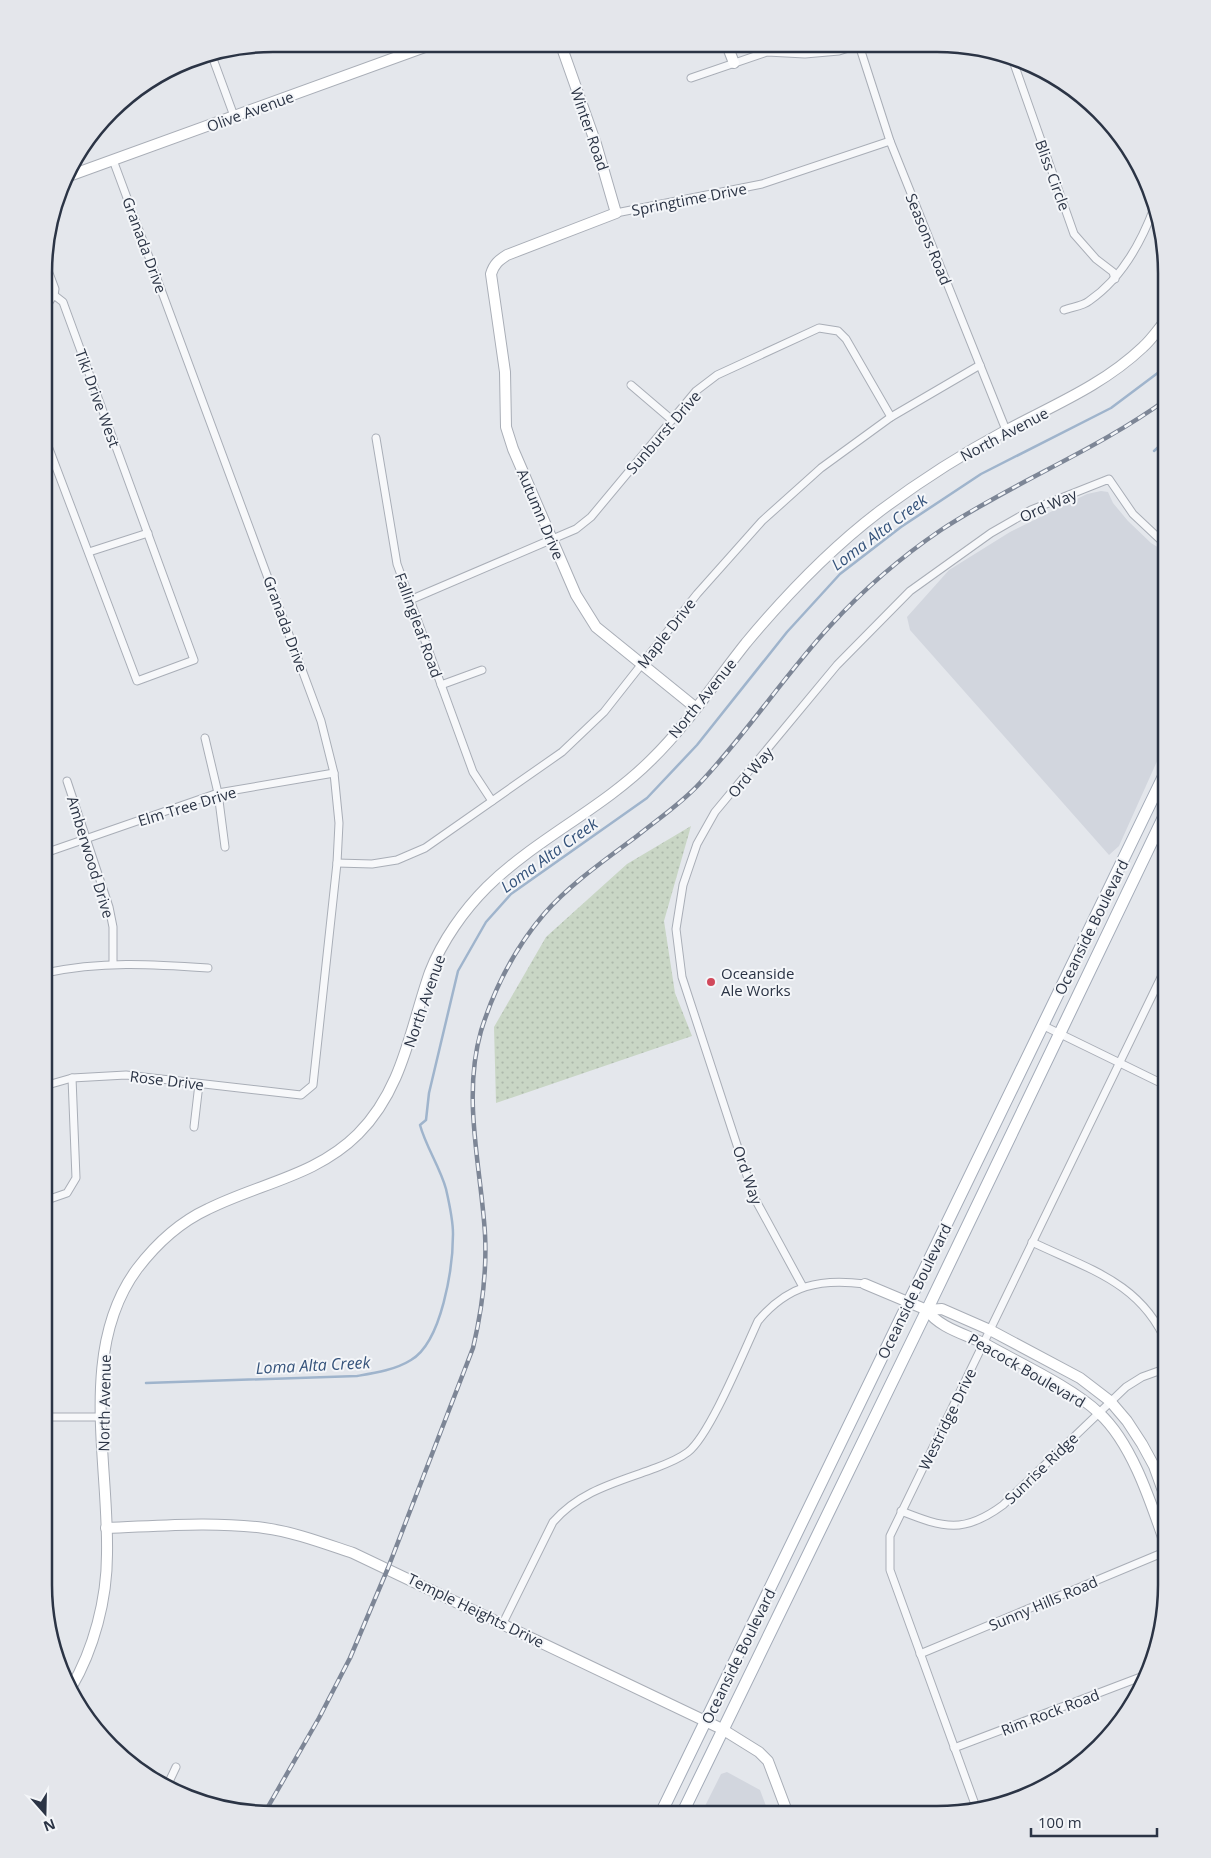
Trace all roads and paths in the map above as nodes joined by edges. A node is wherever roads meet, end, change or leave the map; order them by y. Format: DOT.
graph roads {
  1 [pos="411,52"];
  2 [pos="563,52"];
  3 [pos="730,52"];
  4 [pos="767,52"];
  5 [pos="767,52"];
  6 [pos="827,52"];
  7 [pos="860,52"];
  8 [pos="214,61"];
  9 [pos="734,63"];
  10 [pos="1015,66"];
  11 [pos="691,78"];
  12 [pos="234,116"];
  13 [pos="890,141"];
  14 [pos="113,160"];
  15 [pos="77,173"];
  16 [pos="616,213"];
  17 [pos="1151,215"];
  18 [pos="493,268"];
  19 [pos="1115,279"];
  20 [pos="52,281"];
  21 [pos="54,295"];
  22 [pos="52,298"];
  23 [pos="1064,310"];
  24 [pos="1158,330"];
  25 [pos="980,365"];
  26 [pos="631,385"];
  27 [pos="891,417"];
  28 [pos="672,420"];
  29 [pos="1006,430"];
  30 [pos="376,438"];
  31 [pos="52,456"];
  32 [pos="148,533"];
  33 [pos="1158,538"];
  34 [pos="552,540"];
  35 [pos="89,552"];
  36 [pos="410,600"];
  37 [pos="643,664"];
  38 [pos="482,670"];
  39 [pos="441,685"];
  40 [pos="696,708"];
  41 [pos="204,738"];
  42 [pos="334,773"];
  43 [pos="67,781"];
  44 [pos="1158,788"];
  45 [pos="218,793"];
  46 [pos="492,801"];
  47 [pos="1158,829"];
  48 [pos="86,838"];
  49 [pos="225,847"];
  50 [pos="52,850"];
  51 [pos="338,863"];
  52 [pos="113,964"];
  53 [pos="208,968"];
  54 [pos="52,971"];
  55 [pos="1158,986"];
  56 [pos="1044,1026"];
  57 [pos="1060,1034"];
  58 [pos="1120,1062"];
  59 [pos="72,1078"];
  60 [pos="1158,1081"];
  61 [pos="52,1084"];
  62 [pos="199,1084"];
  63 [pos="290,1095"];
  64 [pos="194,1127"];
  65 [pos="52,1198"];
  66 [pos="1032,1242"];
  67 [pos="865,1284"];
  68 [pos="803,1287"];
  69 [pos="908,1301"];
  70 [pos="927,1310"];
  71 [pos="1158,1326"];
  72 [pos="990,1330"];
  73 [pos="984,1344"];
  74 [pos="1158,1371"];
  75 [pos="1110,1401"];
  76 [pos="1099,1412"];
  77 [pos="52,1417"];
  78 [pos="102,1417"];
  79 [pos="1158,1477"];
  80 [pos="902,1511"];
  81 [pos="1158,1525"];
  82 [pos="106,1528"];
  83 [pos="1158,1554"];
  84 [pos="503,1624"];
  85 [pos="920,1654"];
  86 [pos="1138,1678"];
  87 [pos="74,1680"];
  88 [pos="706,1721"];
  89 [pos="722,1729"];
  90 [pos="954,1748"];
  91 [pos="176,1768"];
  92 [pos="171,1780"];
  93 [pos="974,1802"];
  94 [pos="665,1806"];
  95 [pos="686,1806"];
  96 [pos="785,1806"];
  1 -- 12 [label="street, Olive Avenue"];
  2 -- 16 [label="street, Winter Road"];
  3 -- 9 [label="street"];
  4 -- 6 [label="street"];
  5 -- 9 [label="street"];
  7 -- 13 [label="street, Seasons Road"];
  8 -- 12 [label="street"];
  9 -- 11 [label="street"];
  10 -- 19 [label="street, Bliss Circle"];
  12 -- 14 [label="street, Olive Avenue"];
  13 -- 16 [label="street, Springtime Drive"];
  13 -- 25 [label="street, Seasons Road"];
  14 -- 15 [label="street, Olive Avenue"];
  14 -- 42 [label="street, Granada Drive"];
  16 -- 18 [label="street, Springtime Drive"];
  17 -- 19 [label="street"];
  18 -- 34 [label="street, Autumn Drive"];
  19 -- 23 [label="street"];
  20 -- 21 [label="street, Tiki Drive West"];
  21 -- 22 [label="street"];
  21 -- 32 [label="street, Tiki Drive West"];
  24 -- 29 [label="street, North Avenue"];
  25 -- 27 [label="street, Maple Drive"];
  25 -- 29 [label="street, Seasons Road"];
  26 -- 28 [label="street"];
  27 -- 28 [label="street, Sunburst Drive"];
  27 -- 37 [label="street, Maple Drive"];
  28 -- 34 [label="street, Sunburst Drive"];
  29 -- 40 [label="street, North Avenue"];
  30 -- 36 [label="street, Fallingleaf Road"];
  31 -- 35 [label="street"];
  32 -- 35 [label="street"];
  32 -- 35 [label="street, Tiki Drive West"];
  33 -- 68 [label="street, Ord Way"];
  34 -- 36 [label="street, Sunburst Drive"];
  34 -- 37 [label="street, Autumn Drive"];
  36 -- 39 [label="street, Fallingleaf Road"];
  37 -- 40 [label="street, Autumn Drive"];
  37 -- 46 [label="street, Maple Drive"];
  38 -- 39 [label="street"];
  39 -- 46 [label="street, Fallingleaf Road"];
  40 -- 78 [label="street, North Avenue"];
  41 -- 45 [label="street"];
  42 -- 45 [label="street, Elm Tree Drive"];
  42 -- 51 [label="street, Granada Drive"];
  43 -- 48 [label="street, Amberwood Drive"];
  44 -- 56 [label="main road, Oceanside Boulevard"];
  45 -- 48 [label="street, Elm Tree Drive"];
  45 -- 49 [label="street"];
  46 -- 51 [label="street, Maple Drive"];
  47 -- 57 [label="main road, Oceanside Boulevard"];
  48 -- 50 [label="street, Elm Tree Drive"];
  48 -- 52 [label="street, Amberwood Drive"];
  51 -- 63 [label="street, Granada Drive"];
  52 -- 53 [label="street"];
  52 -- 54 [label="street"];
  55 -- 58 [label="street, Westridge Drive"];
  56 -- 57 [label="street"];
  56 -- 69 [label="main road, Oceanside Boulevard"];
  57 -- 58 [label="street"];
  57 -- 70 [label="main road, Oceanside Boulevard"];
  58 -- 60 [label="street"];
  58 -- 66 [label="street, Westridge Drive"];
  59 -- 61 [label="street, Rose Drive"];
  59 -- 62 [label="street, Rose Drive"];
  59 -- 65 [label="street"];
  62 -- 63 [label="street, Rose Drive"];
  62 -- 64 [label="street"];
  66 -- 71 [label="street"];
  66 -- 72 [label="street, Westridge Drive"];
  67 -- 68 [label="street, Peacock Boulevard"];
  67 -- 69 [label="street, Peacock Boulevard"];
  68 -- 84 [label="street, Peacock Boulevard"];
  69 -- 70 [label="street, Peacock Boulevard"];
  69 -- 88 [label="main road, Oceanside Boulevard"];
  70 -- 72 [label="street, Peacock Boulevard"];
  70 -- 73 [label="street, Peacock Boulevard"];
  70 -- 89 [label="main road, Oceanside Boulevard"];
  72 -- 73 [label="street, Westridge Drive"];
  72 -- 75 [label="street, Peacock Boulevard"];
  73 -- 76 [label="street, Peacock Boulevard"];
  73 -- 80 [label="street, Westridge Drive"];
  74 -- 75 [label="street, Sunrise Ridge"];
  75 -- 76 [label="street, Sunrise Ridge"];
  75 -- 79 [label="street, Peacock Boulevard"];
  76 -- 80 [label="street, Sunrise Ridge"];
  76 -- 81 [label="street, Peacock Boulevard"];
  77 -- 78 [label="street"];
  78 -- 82 [label="street, North Avenue"];
  80 -- 85 [label="street, Westridge Drive"];
  82 -- 84 [label="street, Temple Heights Drive"];
  82 -- 87 [label="street, North Avenue"];
  83 -- 85 [label="street, Sunny Hills Road"];
  84 -- 88 [label="street, Temple Heights Drive"];
  85 -- 90 [label="street, Westridge Drive"];
  86 -- 90 [label="street, Rim Rock Road"];
  88 -- 89 [label="street, Temple Heights Drive"];
  88 -- 94 [label="main road, Oceanside Boulevard"];
  89 -- 95 [label="main road, Oceanside Boulevard"];
  89 -- 96 [label="street, Temple Heights Drive"];
  90 -- 93 [label="street, Westridge Drive"];
  91 -- 92 [label="street"];
}
